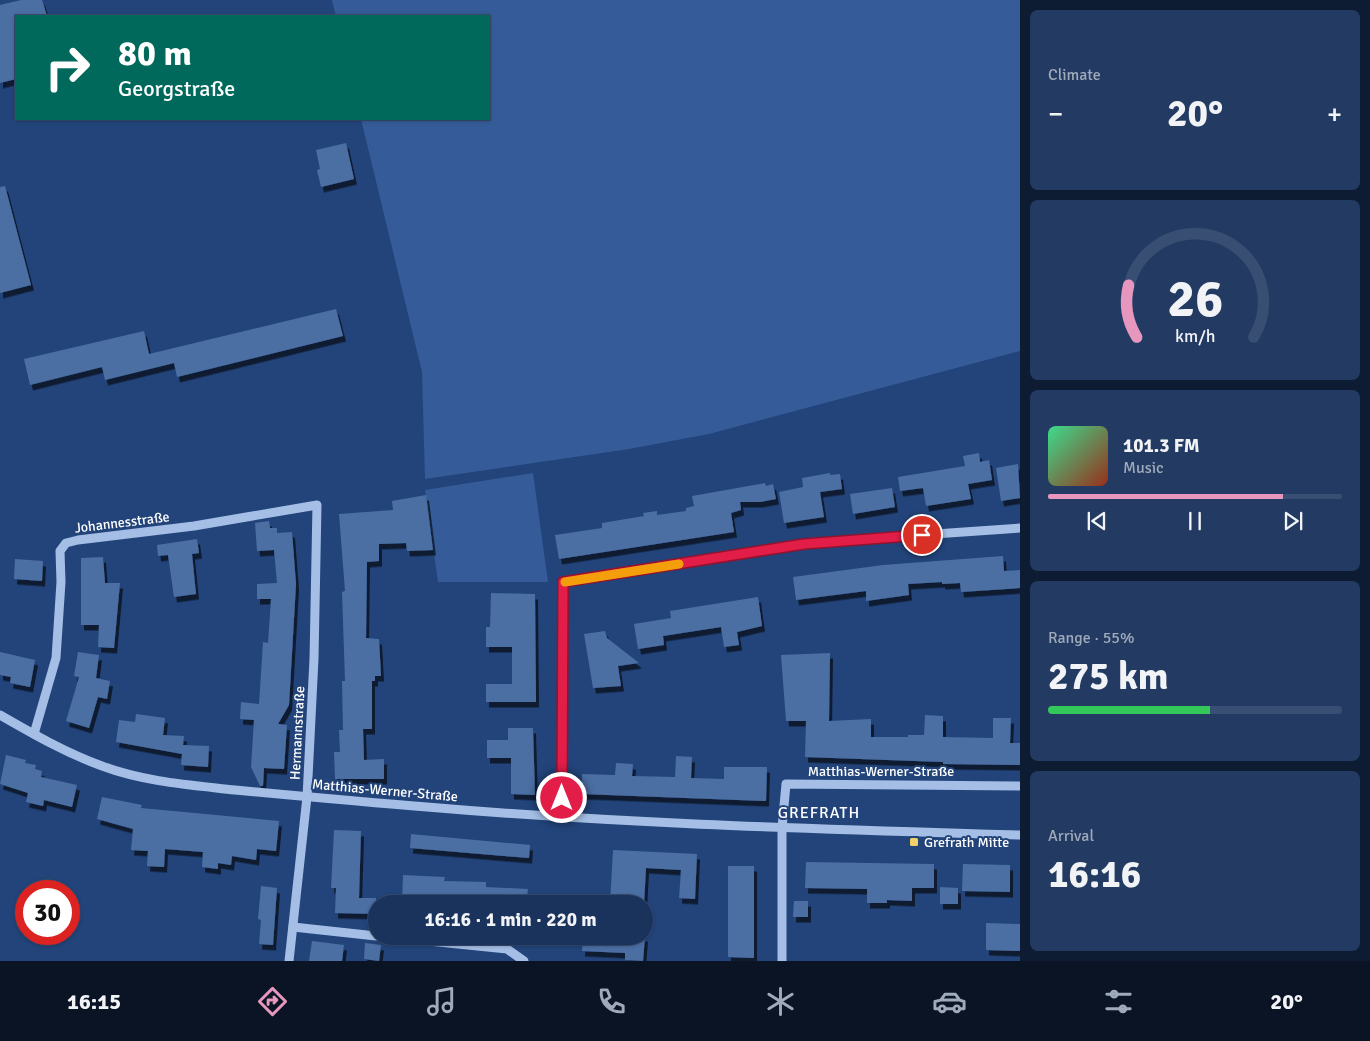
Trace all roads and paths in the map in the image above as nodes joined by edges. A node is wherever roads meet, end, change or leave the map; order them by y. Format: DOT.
graph roads {
  1 [pos="317,505"];
  2 [pos="1020,528"];
  3 [pos="0,715"];
  4 [pos="34,734"];
  5 [pos="1020,786"];
  6 [pos="307,797"];
  7 [pos="562,817"];
  8 [pos="782,828"];
  9 [pos="1020,835"];
  10 [pos="293,928"];
  11 [pos="368,935"];
  12 [pos="467,945"];
  13 [pos="289,961"];
  14 [pos="524,961"];
  15 [pos="782,961"];
  1 -- 4 [label="street, Johannesstraße"];
  1 -- 6 [label="street, Hermannstraße"];
  2 -- 7 [label="street"];
  3 -- 4 [label="street, Matthias-Werner-Straße"];
  4 -- 6 [label="street, Matthias-Werner-Straße"];
  5 -- 8 [label="street, Matthias-Werner-Straße"];
  6 -- 7 [label="street, Matthias-Werner-Straße"];
  6 -- 10 [label="street, Hermannstraße"];
  7 -- 8 [label="street, Matthias-Werner-Straße"];
  8 -- 9 [label="street, Matthias-Werner-Straße"];
  8 -- 15 [label="street"];
  10 -- 11 [label="street"];
  10 -- 13 [label="street, Hermannstraße"];
  12 -- 14 [label="street"];
}
